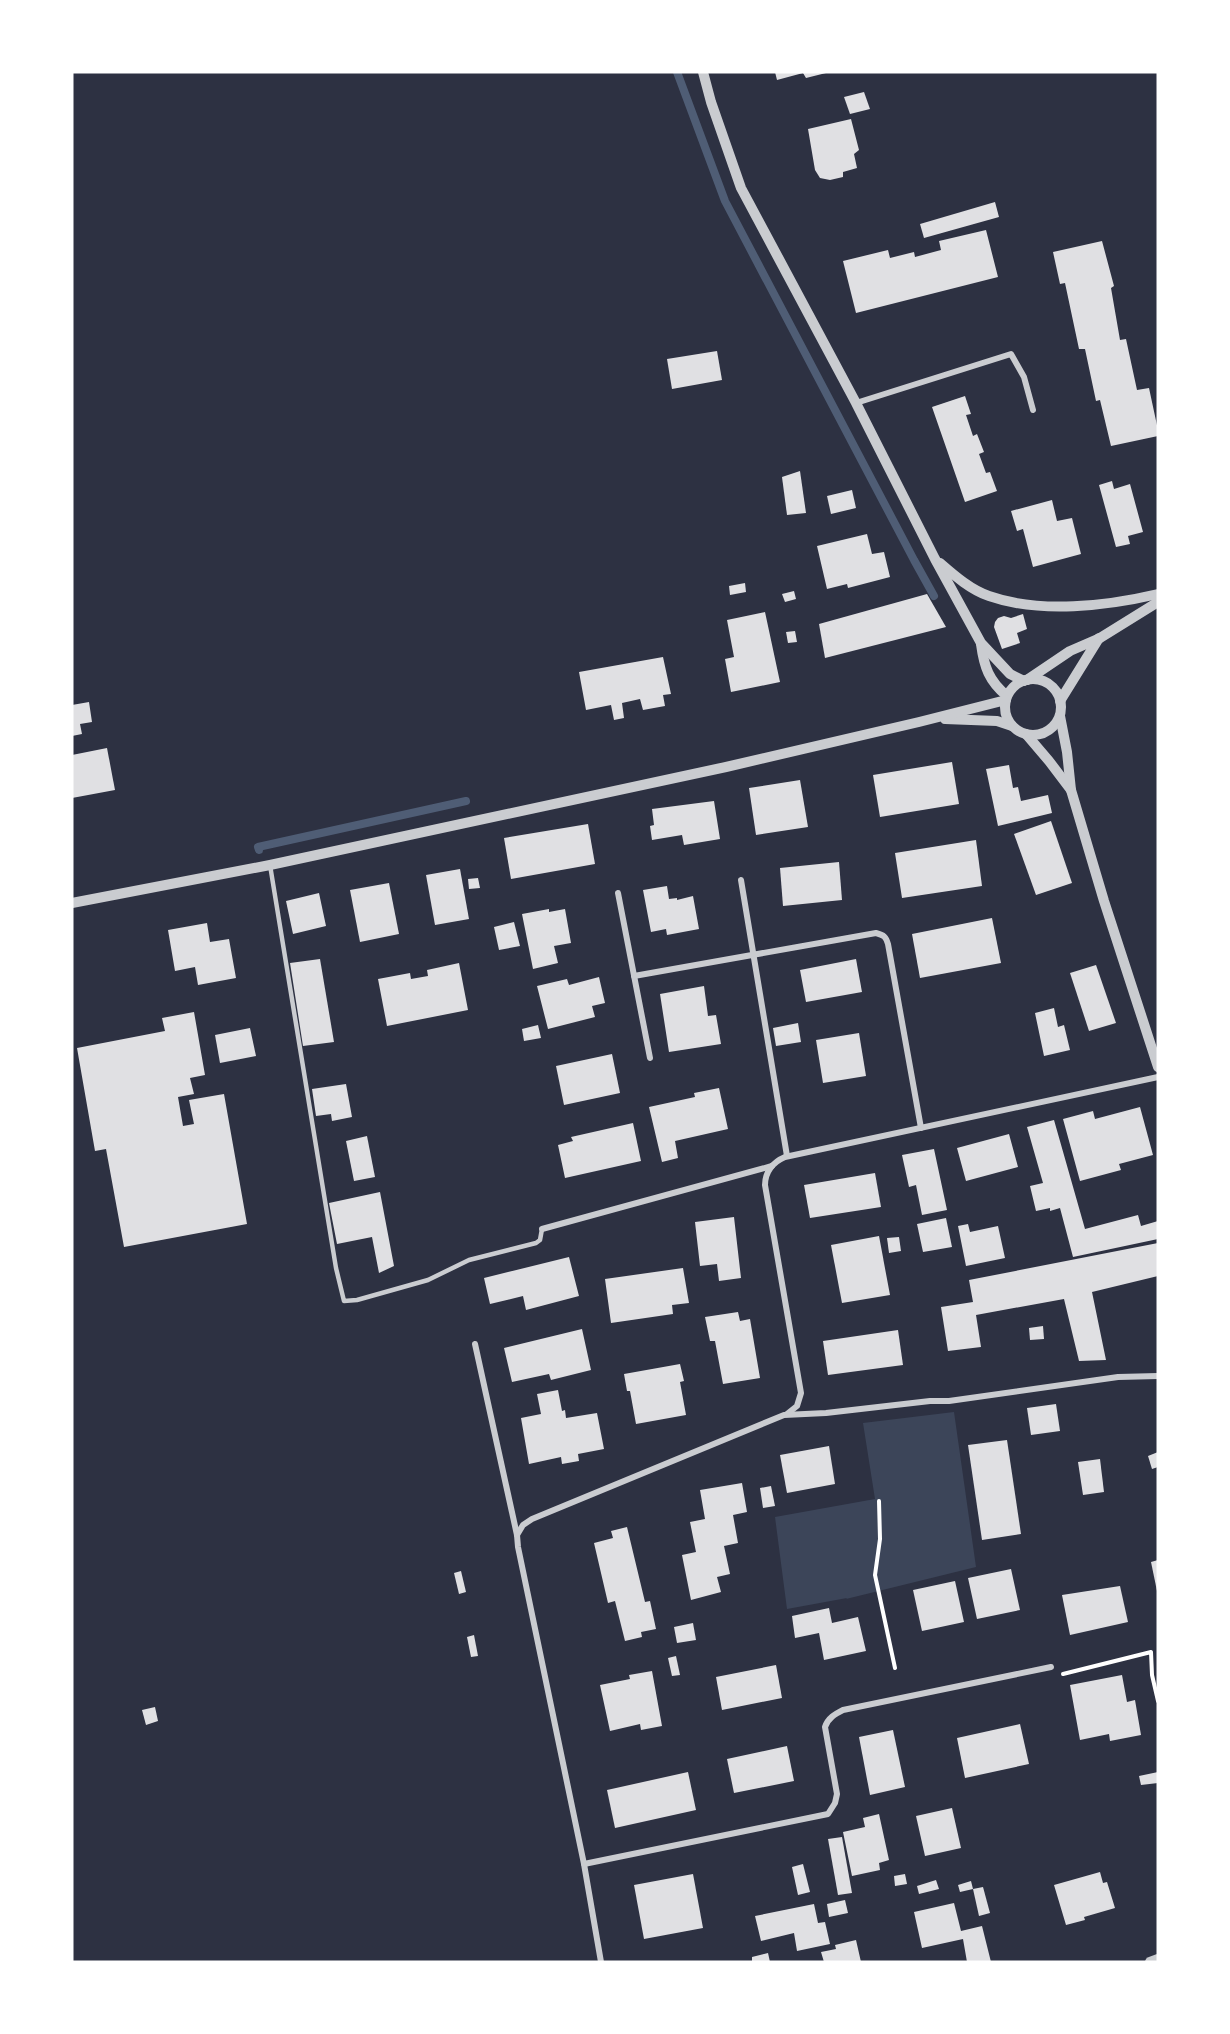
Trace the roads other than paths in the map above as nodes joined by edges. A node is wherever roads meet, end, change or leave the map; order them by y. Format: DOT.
graph roads {
  1 [pos="703,72"];
  2 [pos="856,403"];
  3 [pos="1033,410"];
  4 [pos="935,559"];
  5 [pos="1158,594"];
  6 [pos="1158,602"];
  7 [pos="1100,638"];
  8 [pos="981,644"];
  9 [pos="1025,680"];
  10 [pos="1007,698"];
  11 [pos="1060,701"];
  12 [pos="1060,716"];
  13 [pos="936,718"];
  14 [pos="1012,726"];
  15 [pos="1026,735"];
  16 [pos="1071,790"];
  17 [pos="270,865"];
  18 [pos="741,880"];
  19 [pos="618,893"];
  20 [pos="72,903"];
  21 [pos="754,956"];
  22 [pos="634,976"];
  23 [pos="650,1058"];
  24 [pos="1158,1067"];
  25 [pos="1158,1077"];
  26 [pos="921,1128"];
  27 [pos="787,1156"];
  28 [pos="772,1166"];
  29 [pos="542,1229"];
  30 [pos="475,1344"];
  31 [pos="1158,1376"];
  32 [pos="784,1415"];
  33 [pos="517,1535"];
  34 [pos="1051,1666"];
  35 [pos="584,1864"];
  36 [pos="1158,1959"];
  37 [pos="601,1962"];
  38 [pos="1150,1962"];
  1 -- 2 [label="street"];
  2 -- 3 [label="street"];
  2 -- 4 [label="street"];
  4 -- 5 [label="street"];
  4 -- 8 [label="street"];
  6 -- 7 [label="street"];
  7 -- 9 [label="street"];
  7 -- 11 [label="street"];
  8 -- 9 [label="street"];
  8 -- 10 [label="street"];
  9 -- 10 [label="street"];
  9 -- 11 [label="street"];
  10 -- 13 [label="street"];
  10 -- 14 [label="street"];
  11 -- 12 [label="street"];
  12 -- 15 [label="street"];
  12 -- 16 [label="street"];
  13 -- 14 [label="street"];
  13 -- 17 [label="street"];
  14 -- 15 [label="street"];
  15 -- 16 [label="street"];
  16 -- 24 [label="street"];
  17 -- 20 [label="street"];
  17 -- 29 [label="lane"];
  18 -- 21 [label="street"];
  19 -- 22 [label="street"];
  21 -- 22 [label="street"];
  21 -- 26 [label="street"];
  21 -- 27 [label="street"];
  22 -- 23 [label="street"];
  25 -- 26 [label="street"];
  26 -- 27 [label="street"];
  27 -- 28 [label="street"];
  28 -- 29 [label="street"];
  28 -- 32 [label="street"];
  30 -- 33 [label="street"];
  31 -- 32 [label="street"];
  32 -- 33 [label="street"];
  33 -- 35 [label="street"];
  34 -- 35 [label="street"];
  35 -- 37 [label="street"];
  36 -- 38 [label="street"];
}
